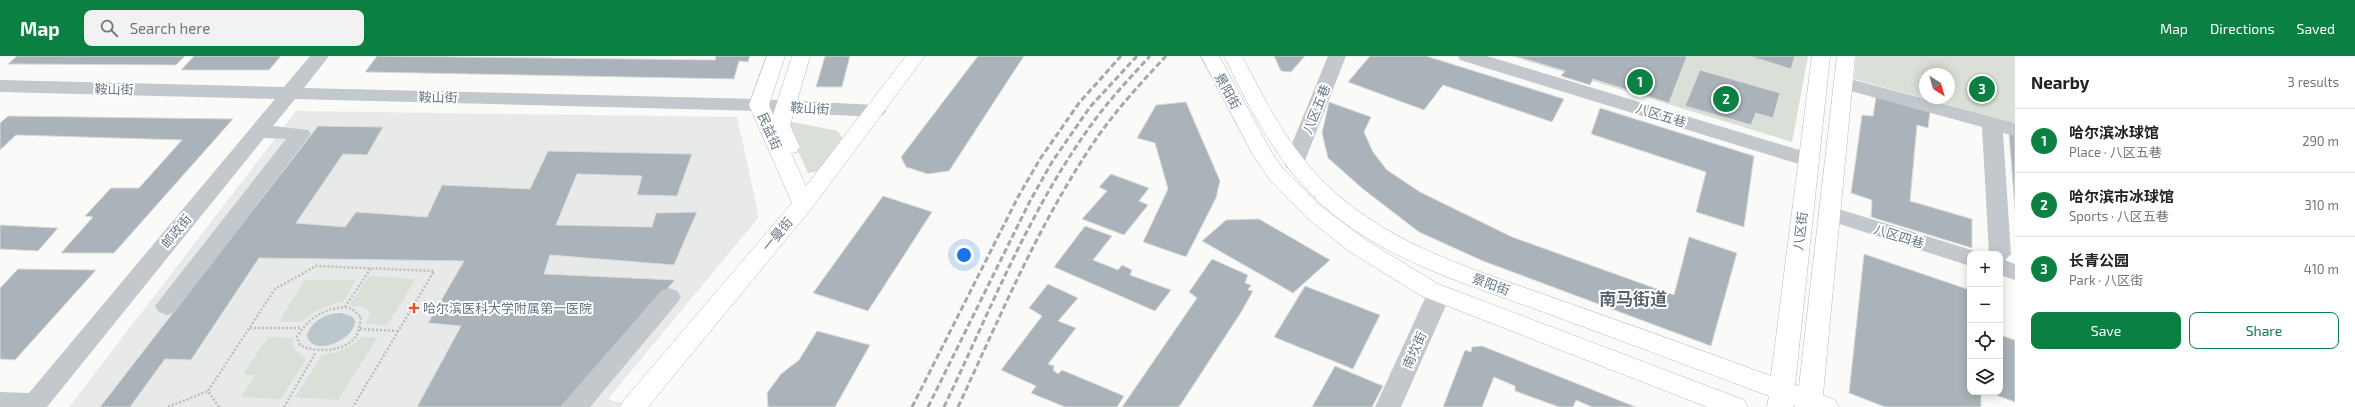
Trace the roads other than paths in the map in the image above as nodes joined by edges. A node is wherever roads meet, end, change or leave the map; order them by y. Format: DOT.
graph roads {
  1 [pos="320,56"];
  2 [pos="776,56"];
  3 [pos="801,56"];
  4 [pos="916,56"];
  5 [pos="1210,56"];
  6 [pos="1233,56"];
  7 [pos="1338,56"];
  8 [pos="1467,56"];
  9 [pos="1821,56"];
  10 [pos="1846,56"];
  11 [pos="1843,83"];
  12 [pos="0,86"];
  13 [pos="289,93"];
  14 [pos="759,105"];
  15 [pos="787,106"];
  16 [pos="876,112"];
  17 [pos="1992,123"];
  18 [pos="2015,130"];
  19 [pos="258,131"];
  20 [pos="1809,160"];
  21 [pos="1294,163"];
  22 [pos="807,199"];
  23 [pos="1829,213"];
  24 [pos="2000,251"];
  25 [pos="1967,257"];
  26 [pos="2003,268"];
  27 [pos="2015,272"];
  28 [pos="1434,292"];
  29 [pos="669,297"];
  30 [pos="167,306"];
  31 [pos="1781,398"];
  32 [pos="0,402"];
  33 [pos="34,405"];
  34 [pos="1815,405"];
  35 [pos="575,407"];
  36 [pos="633,407"];
  37 [pos="1388,407"];
  38 [pos="1735,407"];
  1 -- 13 [label="street, 邮政街"];
  2 -- 14 [label="main road, 民益街"];
  3 -- 15 [label="main road, 民益街"];
  4 -- 16 [label="main road, 一曼街"];
  5 -- 28 [label="main road, 景阳街"];
  6 -- 21 [label="main road, 景阳街"];
  7 -- 21 [label="street, 八区五巷"];
  8 -- 20 [label="street, 八区五巷"];
  9 -- 20 [label="main road, 八区街"];
  10 -- 11 [label="main road, 八区街"];
  11 -- 17 [label="street"];
  11 -- 23 [label="main road, 八区街"];
  12 -- 13 [label="street, 鞍山街"];
  13 -- 14 [label="street, 鞍山街"];
  13 -- 19 [label="street, 邮政街"];
  14 -- 15 [label="street, 鞍山街"];
  14 -- 22 [label="main road, 民益街"];
  15 -- 16 [label="street, 鞍山街"];
  15 -- 22 [label="main road, 民益街"];
  16 -- 22 [label="main road, 一曼街"];
  17 -- 18 [label="street"];
  17 -- 24 [label="street"];
  19 -- 30 [label="street"];
  19 -- 33 [label="street, 邮政街"];
  20 -- 31 [label="main road, 八区街"];
  21 -- 31 [label="main road, 景阳街"];
  22 -- 36 [label="main road, 一曼街"];
  23 -- 25 [label="street, 八区四巷"];
  23 -- 34 [label="main road, 八区街"];
  26 -- 27 [label="street"];
  28 -- 37 [label="street, 南坎街"];
  28 -- 38 [label="main road, 景阳街"];
  29 -- 35 [label="street"];
  31 -- 34 [label="main road, 景阳街"];
  32 -- 33 [label="street"];
}
